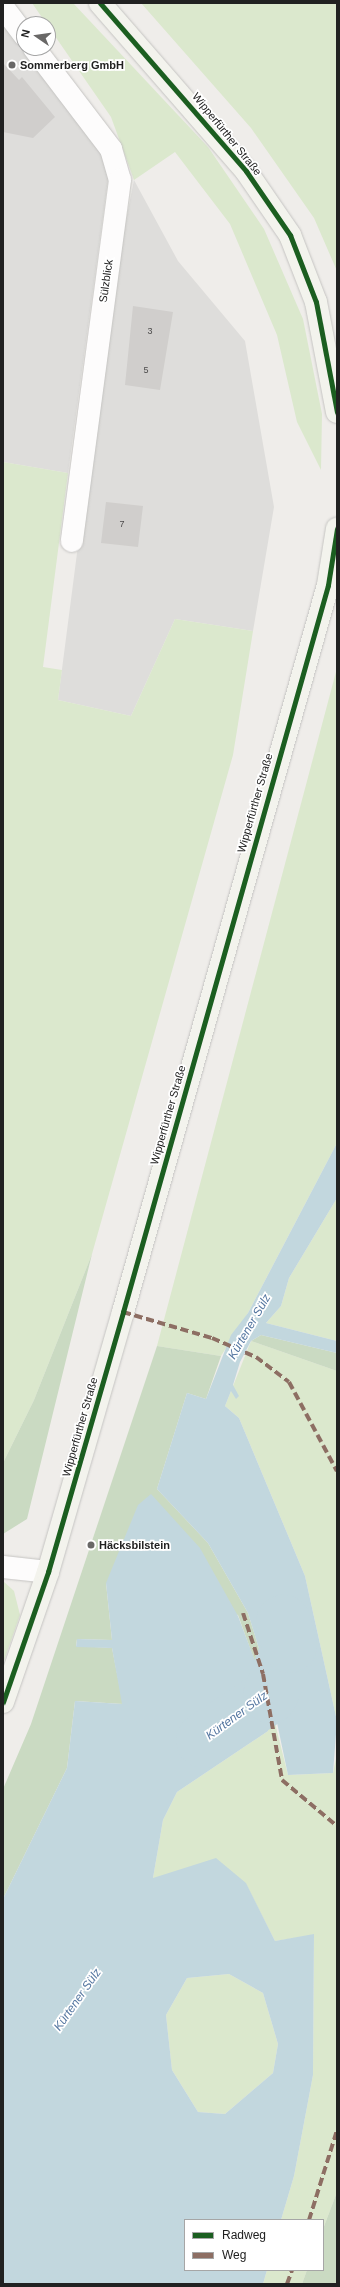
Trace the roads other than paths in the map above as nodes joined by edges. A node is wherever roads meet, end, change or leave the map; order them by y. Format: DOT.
graph roads {
  1 [pos="100,3"];
  2 [pos="3,7"];
  3 [pos="16,24"];
  4 [pos="40,56"];
  5 [pos="337,412"];
  6 [pos="337,529"];
  7 [pos="72,541"];
  8 [pos="3,1567"];
  9 [pos="48,1572"];
  10 [pos="3,1702"];
  1 -- 5 [label="main road, Wipperfürther Straße"];
  2 -- 3 [label="street"];
  4 -- 7 [label="street, Sülzblick"];
  6 -- 9 [label="main road, Wipperfürther Straße"];
  8 -- 9 [label="street"];
  9 -- 10 [label="main road, Wipperfürther Straße"];
}
